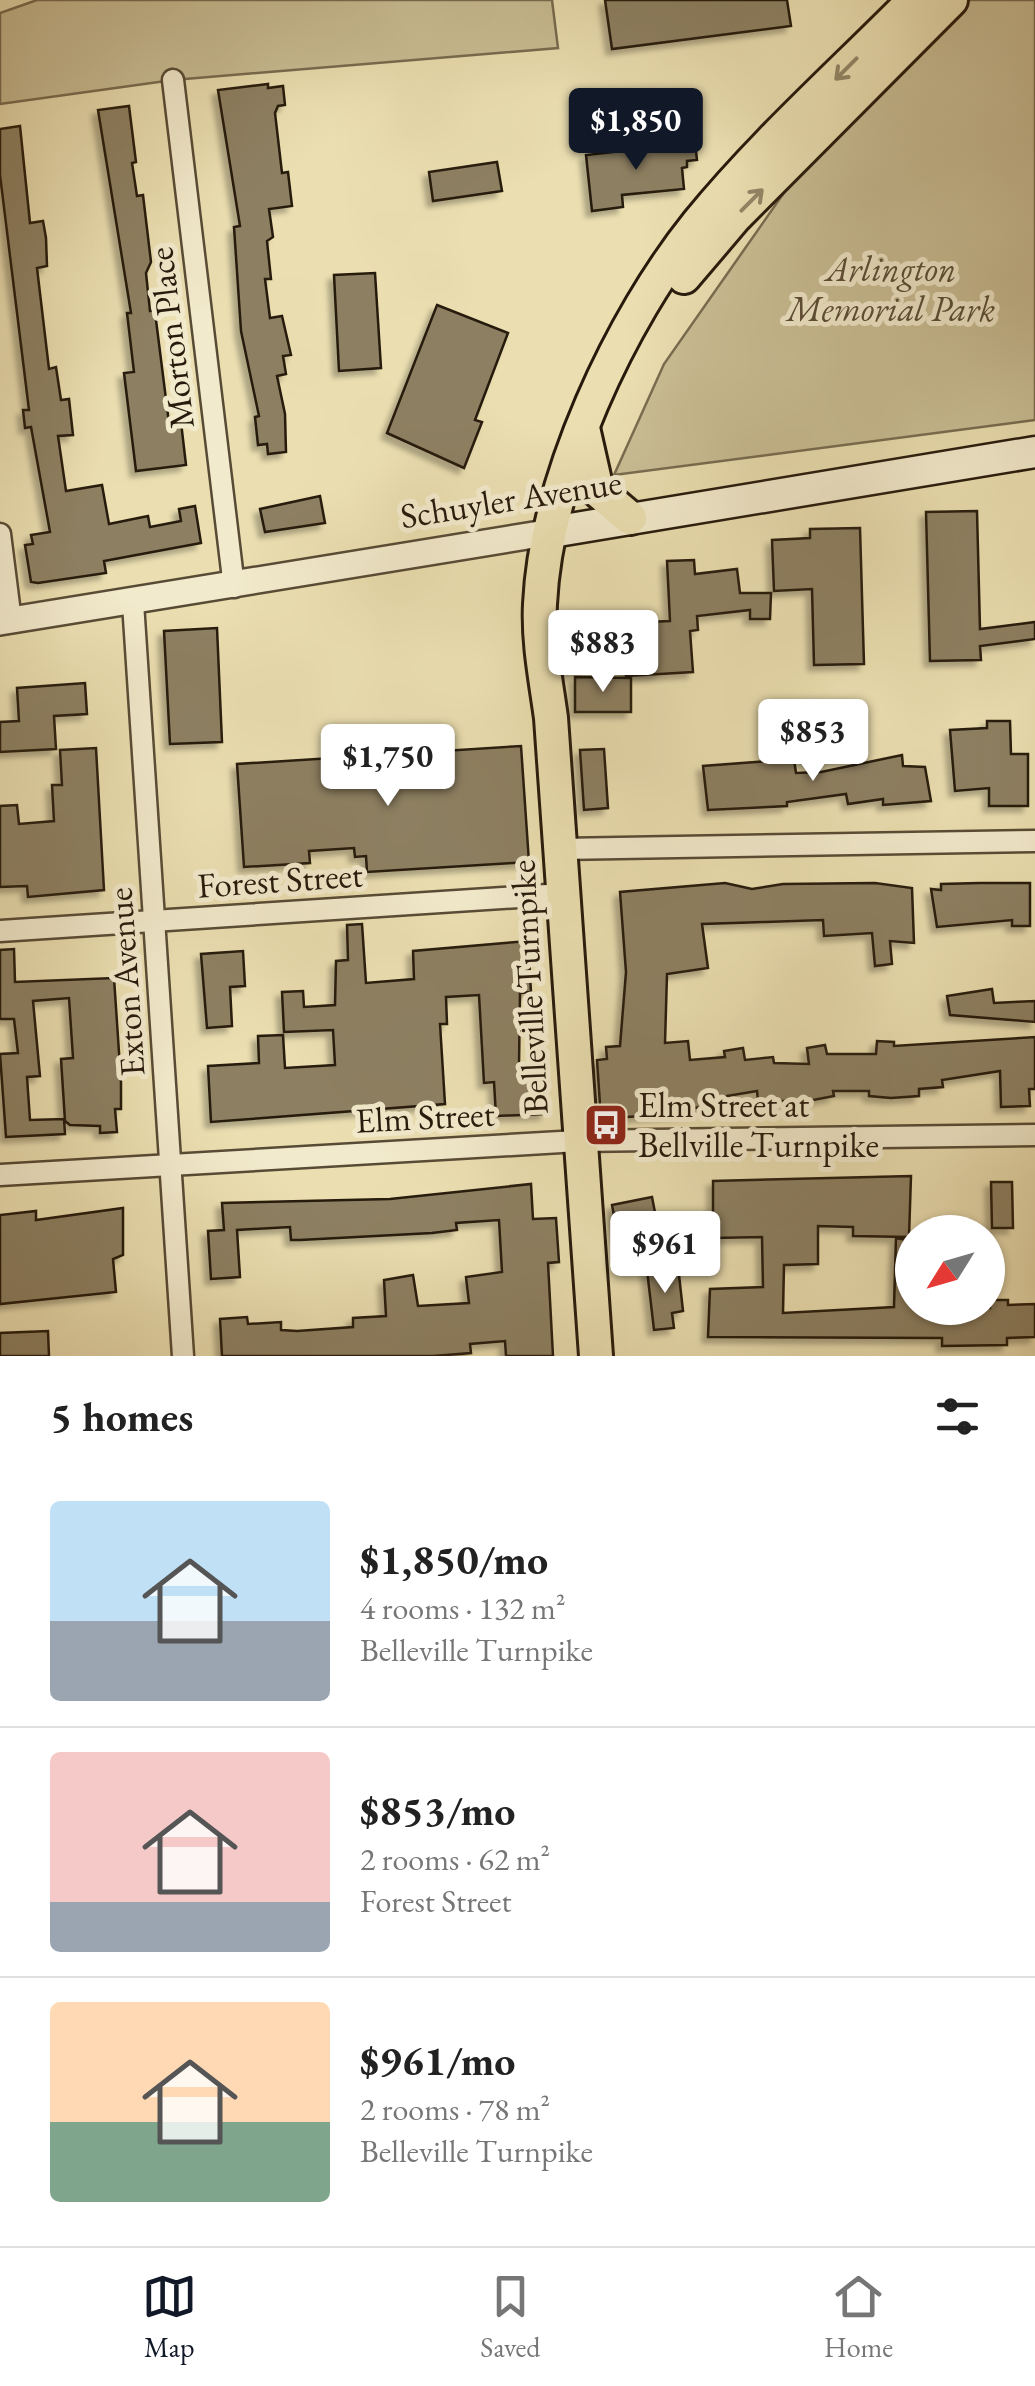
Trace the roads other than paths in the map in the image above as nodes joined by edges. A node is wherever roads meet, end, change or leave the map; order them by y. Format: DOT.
graph roads {
  1 [pos="951,0"];
  2 [pos="900,5"];
  3 [pos="172,80"];
  4 [pos="603,385"];
  5 [pos="583,428"];
  6 [pos="1035,452"];
  7 [pos="630,518"];
  8 [pos="552,532"];
  9 [pos="0,534"];
  10 [pos="234,588"];
  11 [pos="133,603"];
  12 [pos="6,622"];
  13 [pos="1035,841"];
  14 [pos="561,849"];
  15 [pos="563,894"];
  16 [pos="154,921"];
  17 [pos="0,931"];
  18 [pos="1035,1136"];
  19 [pos="578,1141"];
  20 [pos="172,1164"];
  21 [pos="0,1175"];
  22 [pos="183,1356"];
  23 [pos="596,1356"];
  4 -- 1 [label="main road, Belleville Turnpike, one-way"];
  2 -- 4 [label="main road, Belleville Turnpike, one-way"];
  3 -- 10 [label="street, Morton Place"];
  4 -- 5 [label="main road, Belleville Turnpike"];
  5 -- 7 [label="main road"];
  5 -- 8 [label="main road, Belleville Turnpike"];
  6 -- 7 [label="main road, Schuyler Avenue"];
  7 -- 8 [label="main road, Schuyler Avenue"];
  8 -- 10 [label="street, Schuyler Avenue"];
  8 -- 14 [label="main road, Belleville Turnpike"];
  9 -- 12 [label="street"];
  10 -- 11 [label="street, Schuyler Avenue"];
  11 -- 12 [label="street, Schuyler Avenue"];
  11 -- 16 [label="street, Exton Avenue"];
  13 -- 14 [label="street"];
  14 -- 15 [label="main road, Belleville Turnpike"];
  15 -- 16 [label="street, Forest Street"];
  15 -- 19 [label="main road, Belleville Turnpike"];
  16 -- 17 [label="street, Forest Street"];
  16 -- 20 [label="street, Exton Avenue"];
  18 -- 19 [label="street, Elm Street"];
  19 -- 20 [label="street, Elm Street"];
  19 -- 23 [label="main road, Belleville Turnpike"];
  20 -- 21 [label="street, Elm Street"];
  20 -- 22 [label="street, Exton Avenue"];
}
